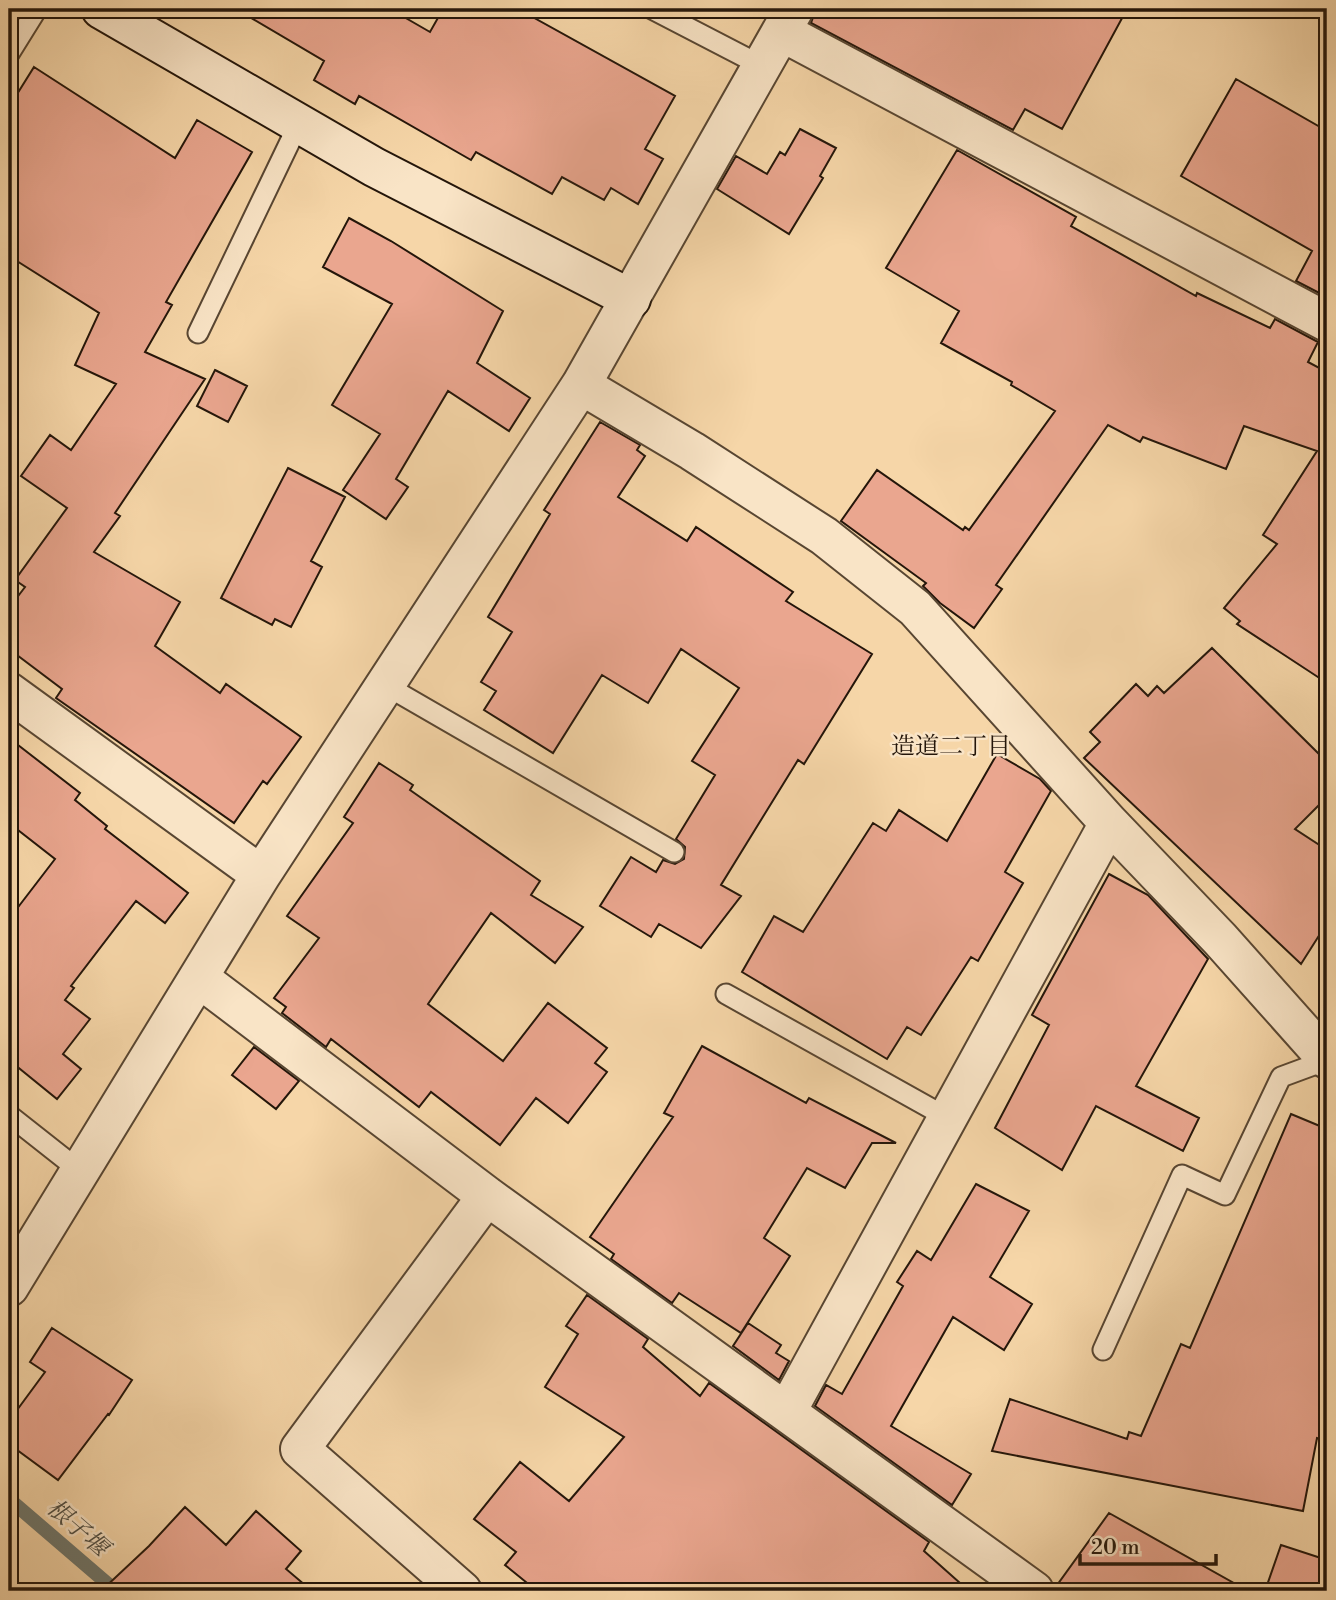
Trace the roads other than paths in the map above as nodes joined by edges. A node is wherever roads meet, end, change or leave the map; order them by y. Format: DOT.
graph roads {
  1 [pos="37,9"];
  2 [pos="101,9"];
  3 [pos="652,9"];
  4 [pos="788,20"];
  5 [pos="9,54"];
  6 [pos="762,66"];
  7 [pos="299,123"];
  8 [pos="632,299"];
  9 [pos="1327,321"];
  10 [pos="198,333"];
  11 [pos="581,385"];
  12 [pos="385,685"];
  13 [pos="9,692"];
  14 [pos="1109,823"];
  15 [pos="674,852"];
  16 [pos="261,876"];
  17 [pos="199,978"];
  18 [pos="726,994"];
  19 [pos="1327,1060"];
  20 [pos="9,1115"];
  21 [pos="948,1118"];
  22 [pos="80,1171"];
  23 [pos="487,1196"];
  24 [pos="9,1287"];
  25 [pos="1103,1350"];
  26 [pos="787,1411"];
  27 [pos="462,1591"];
  28 [pos="1034,1591"];
  1 -- 5 [label="lane"];
  2 -- 7 [label="street"];
  3 -- 6 [label="lane"];
  4 -- 6 [label="street"];
  4 -- 9 [label="street"];
  6 -- 8 [label="street"];
  7 -- 8 [label="street"];
  7 -- 10 [label="lane"];
  8 -- 11 [label="street"];
  11 -- 12 [label="street"];
  11 -- 14 [label="street"];
  12 -- 15 [label="lane"];
  12 -- 16 [label="street"];
  13 -- 16 [label="street"];
  14 -- 19 [label="street"];
  14 -- 21 [label="street"];
  16 -- 17 [label="street"];
  17 -- 22 [label="street"];
  17 -- 23 [label="street"];
  18 -- 21 [label="lane"];
  19 -- 25 [label="lane"];
  20 -- 22 [label="lane"];
  21 -- 26 [label="street"];
  22 -- 24 [label="street"];
  23 -- 26 [label="street"];
  23 -- 27 [label="street"];
  26 -- 28 [label="street"];
}
